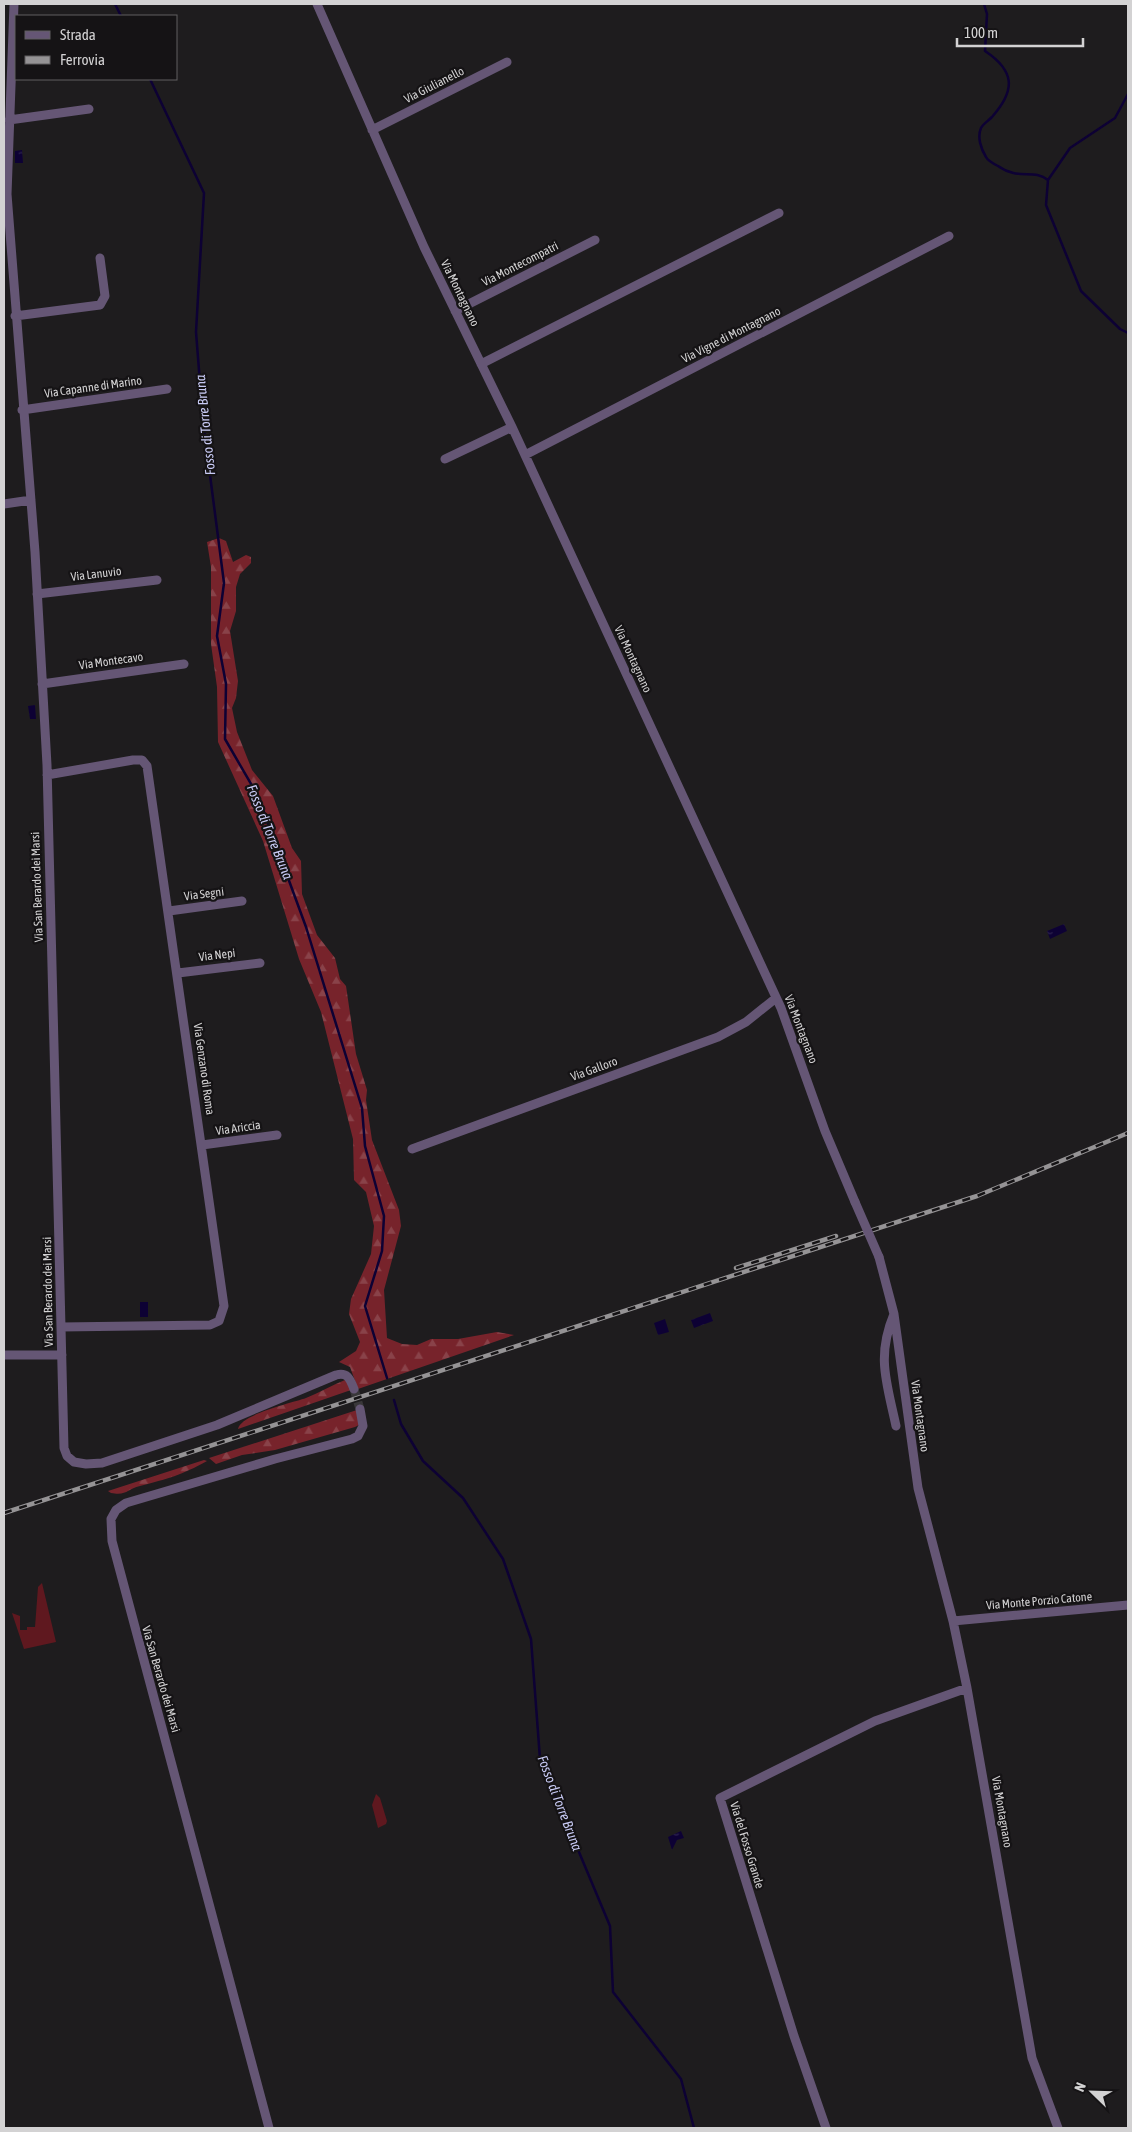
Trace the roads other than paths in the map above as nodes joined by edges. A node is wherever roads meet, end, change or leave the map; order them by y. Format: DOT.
graph roads {
  1 [pos="14,4"];
  2 [pos="317,4"];
  3 [pos="507,62"];
  4 [pos="89,108"];
  5 [pos="9,120"];
  6 [pos="372,130"];
  7 [pos="6,156"];
  8 [pos="778,213"];
  9 [pos="949,236"];
  10 [pos="595,240"];
  11 [pos="6,243"];
  12 [pos="100,258"];
  13 [pos="455,311"];
  14 [pos="15,316"];
  15 [pos="481,364"];
  16 [pos="167,389"];
  17 [pos="22,410"];
  18 [pos="512,427"];
  19 [pos="525,455"];
  20 [pos="444,459"];
  21 [pos="31,500"];
  22 [pos="4,504"];
  23 [pos="157,580"];
  24 [pos="37,594"];
  25 [pos="184,664"];
  26 [pos="42,684"];
  27 [pos="47,776"];
  28 [pos="242,902"];
  29 [pos="169,911"];
  30 [pos="260,963"];
  31 [pos="178,973"];
  32 [pos="776,998"];
  33 [pos="277,1135"];
  34 [pos="202,1145"];
  35 [pos="412,1149"];
  36 [pos="894,1314"];
  37 [pos="61,1327"];
  38 [pos="4,1354"];
  39 [pos="62,1355"];
  40 [pos="354,1389"];
  41 [pos="360,1409"];
  42 [pos="896,1426"];
  43 [pos="1128,1605"];
  44 [pos="953,1621"];
  45 [pos="967,1688"];
  46 [pos="269,2128"];
  47 [pos="826,2128"];
  48 [pos="1058,2128"];
  1 -- 5 [label="street, Via San Berardo dei Marsi"];
  2 -- 6 [label="street, Via Montagnano"];
  3 -- 6 [label="street, Via Giulianello"];
  4 -- 5 [label="street"];
  5 -- 7 [label="street, Via San Berardo dei Marsi"];
  6 -- 13 [label="street, Via Montagnano"];
  7 -- 11 [label="street, Via San Berardo dei Marsi"];
  8 -- 15 [label="street"];
  9 -- 19 [label="street, Via Vigne di Montagnano"];
  10 -- 13 [label="street, Via Montecompatri"];
  11 -- 14 [label="street, Via San Berardo dei Marsi"];
  12 -- 14 [label="street"];
  13 -- 15 [label="street, Via Montagnano"];
  14 -- 17 [label="street, Via San Berardo dei Marsi"];
  15 -- 18 [label="street, Via Montagnano"];
  16 -- 17 [label="street, Via Capanne di Marino"];
  17 -- 21 [label="street, Via San Berardo dei Marsi"];
  18 -- 19 [label="street, Via Montagnano"];
  18 -- 20 [label="street"];
  19 -- 32 [label="street, Via Montagnano"];
  21 -- 22 [label="street"];
  21 -- 24 [label="street, Via San Berardo dei Marsi"];
  23 -- 24 [label="street, Via Lanuvio"];
  24 -- 26 [label="street, Via San Berardo dei Marsi"];
  25 -- 26 [label="street, Via Montecavo"];
  26 -- 27 [label="street, Via San Berardo dei Marsi"];
  27 -- 29 [label="street, Via Genzano di Roma"];
  27 -- 37 [label="street, Via San Berardo dei Marsi"];
  28 -- 29 [label="street, Via Segni"];
  29 -- 31 [label="street, Via Genzano di Roma"];
  30 -- 31 [label="street, Via Nepi"];
  31 -- 34 [label="street, Via Genzano di Roma"];
  32 -- 35 [label="street, Via Galloro"];
  32 -- 36 [label="street, Via Montagnano, bridge"];
  33 -- 34 [label="street, Via Ariccia"];
  34 -- 37 [label="street, Via Genzano di Roma"];
  36 -- 42 [label="street"];
  36 -- 44 [label="street, Via Montagnano"];
  37 -- 39 [label="street, Via San Berardo dei Marsi"];
  38 -- 39 [label="street"];
  39 -- 40 [label="street, Via San Berardo dei Marsi"];
  41 -- 46 [label="street, Via San Berardo dei Marsi"];
  43 -- 44 [label="street, Via Monte Porzio Catone"];
  44 -- 45 [label="street, Via Montagnano"];
  45 -- 47 [label="street, Via del Fosso Grande"];
  45 -- 48 [label="street, Via Montagnano"];
}
